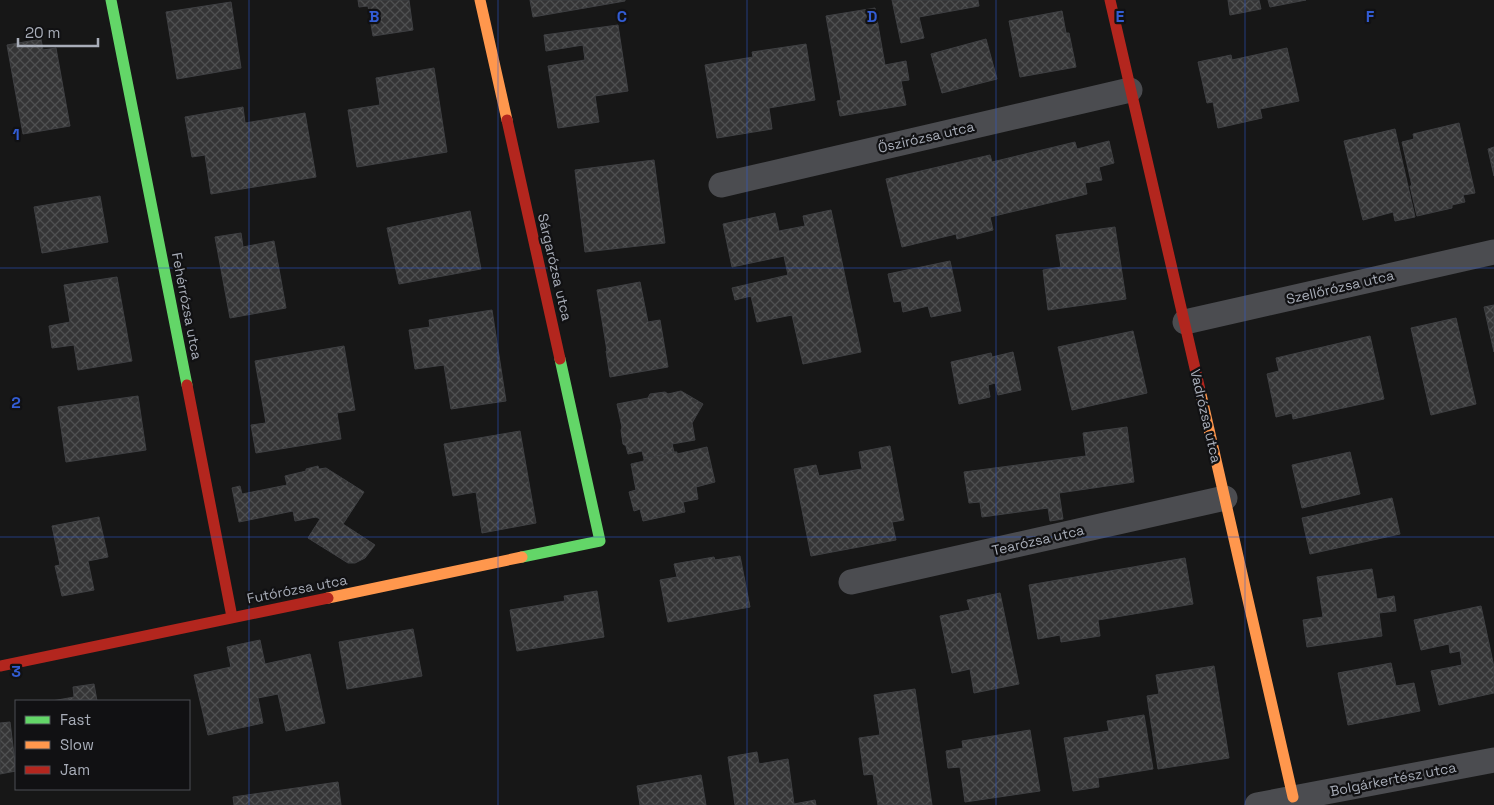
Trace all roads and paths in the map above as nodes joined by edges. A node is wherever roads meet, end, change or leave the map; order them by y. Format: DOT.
graph roads {
  1 [pos="111,0"];
  2 [pos="480,0"];
  3 [pos="1110,0"];
  4 [pos="1130,90"];
  5 [pos="721,185"];
  6 [pos="1494,252"];
  7 [pos="1186,322"];
  8 [pos="1225,498"];
  9 [pos="600,541"];
  10 [pos="851,582"];
  11 [pos="232,617"];
  12 [pos="0,666"];
  13 [pos="1494,760"];
  14 [pos="1293,797"];
  15 [pos="1257,805"];
  1 -- 11 [label="street, Fehérrózsa utca"];
  2 -- 9 [label="street, Sárgarózsa utca"];
  3 -- 4 [label="street, Vadrózsa utca"];
  4 -- 5 [label="street, Őszirózsa utca"];
  4 -- 7 [label="street, Vadrózsa utca"];
  6 -- 7 [label="street, Szellőrózsa utca"];
  7 -- 8 [label="street, Vadrózsa utca"];
  8 -- 10 [label="street, Tearózsa utca"];
  8 -- 14 [label="street, Vadrózsa utca"];
  9 -- 11 [label="street, Futórózsa utca"];
  11 -- 12 [label="street, Futórózsa utca"];
  13 -- 14 [label="street, Bolgárkertész utca"];
  14 -- 15 [label="street"];
}
